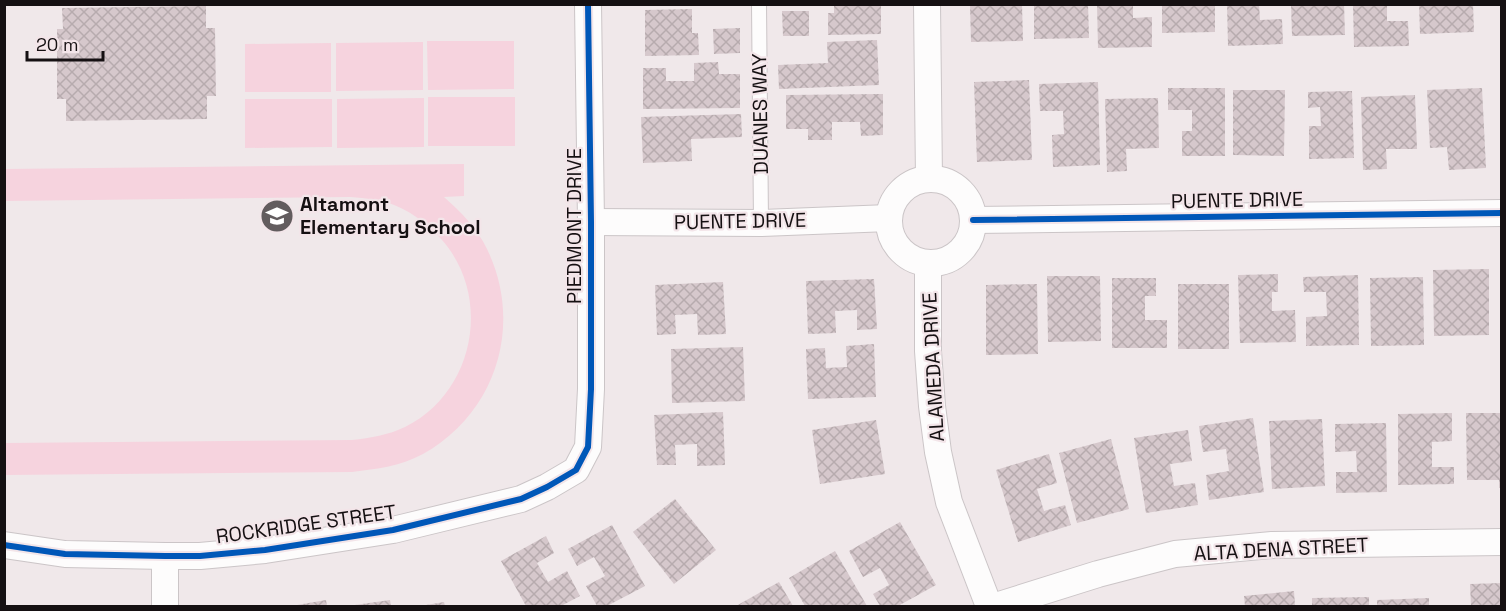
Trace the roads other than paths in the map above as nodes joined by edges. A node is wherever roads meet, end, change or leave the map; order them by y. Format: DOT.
graph roads {
  1 [pos="588,4"];
  2 [pos="759,4"];
  3 [pos="927,4"];
  4 [pos="929,179"];
  5 [pos="1502,213"];
  6 [pos="889,218"];
  7 [pos="973,220"];
  8 [pos="591,222"];
  9 [pos="761,223"];
  10 [pos="928,263"];
  11 [pos="588,447"];
  12 [pos="1502,542"];
  13 [pos="4,545"];
  14 [pos="165,556"];
  15 [pos="165,606"];
  16 [pos="989,606"];
  17 [pos="996,606"];
  1 -- 8 [label="street, PIEDMONT DRIVE"];
  2 -- 9 [label="lane, DUANES WAY"];
  3 -- 4 [label="street"];
  4 -- 6 [label="street"];
  4 -- 7 [label="street"];
  5 -- 7 [label="street, PUENTE DRIVE"];
  6 -- 9 [label="street, PUENTE DRIVE"];
  6 -- 10 [label="street"];
  7 -- 10 [label="street"];
  8 -- 9 [label="street, PUENTE DRIVE"];
  8 -- 11 [label="street, PIEDMONT DRIVE"];
  10 -- 16 [label="street, ALAMEDA DRIVE"];
  11 -- 14 [label="street, ROCKRIDGE STREET"];
  12 -- 17 [label="street, ALTA DENA STREET"];
  13 -- 14 [label="street, ROCKRIDGE STREET"];
  14 -- 15 [label="street"];
}
